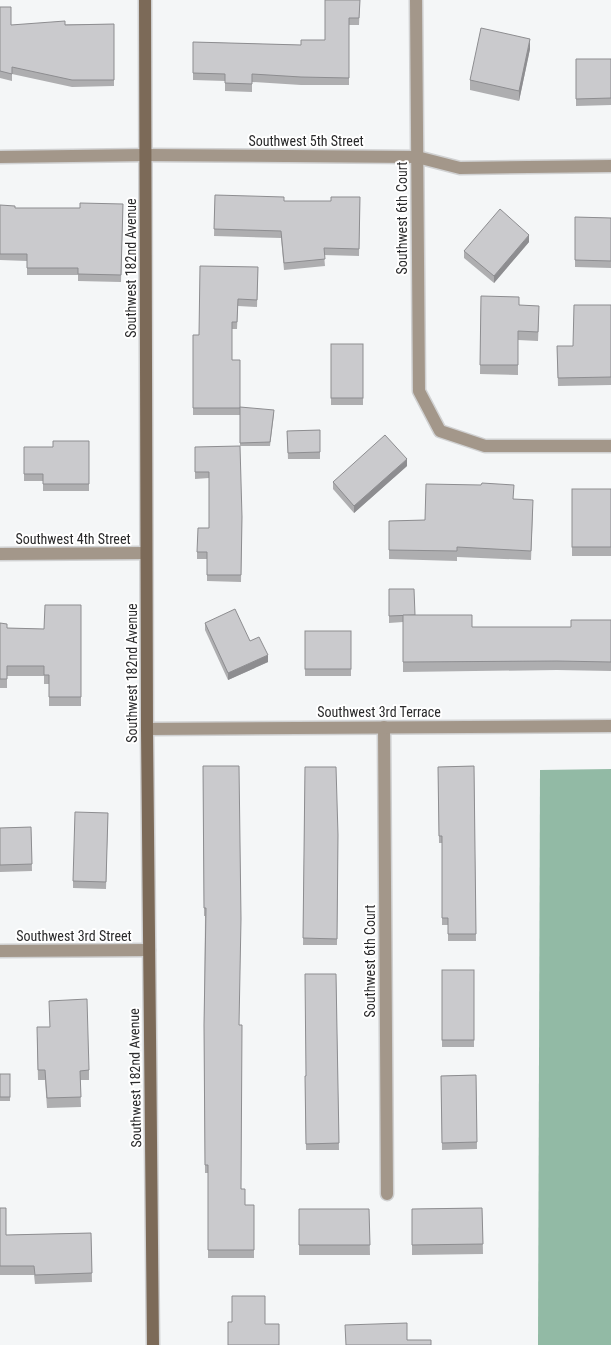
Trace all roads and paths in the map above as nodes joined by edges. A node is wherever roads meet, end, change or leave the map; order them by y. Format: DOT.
graph roads {
  1 [pos="145,0"];
  2 [pos="416,0"];
  3 [pos="145,155"];
  4 [pos="0,157"];
  5 [pos="417,157"];
  6 [pos="611,166"];
  7 [pos="611,446"];
  8 [pos="0,554"];
  9 [pos="146,554"];
  10 [pos="611,726"];
  11 [pos="384,727"];
  12 [pos="147,729"];
  13 [pos="148,950"];
  14 [pos="0,951"];
  15 [pos="387,1194"];
  16 [pos="153,1345"];
  1 -- 3 [label="street, Southwest 182nd Avenue"];
  2 -- 5 [label="street, Southwest 6th Court"];
  3 -- 4 [label="street, Southwest 5th Street"];
  3 -- 5 [label="street, Southwest 5th Street"];
  3 -- 9 [label="street, Southwest 182nd Avenue"];
  5 -- 6 [label="street, Southwest 5th Street"];
  5 -- 7 [label="street, Southwest 6th Court"];
  8 -- 9 [label="street, Southwest 4th Street"];
  9 -- 12 [label="street, Southwest 182nd Avenue"];
  10 -- 11 [label="street, Southwest 3rd Terrace"];
  11 -- 12 [label="street, Southwest 3rd Terrace"];
  11 -- 15 [label="street, Southwest 6th Court"];
  12 -- 13 [label="street, Southwest 182nd Avenue"];
  13 -- 14 [label="street, Southwest 3rd Street"];
  13 -- 16 [label="street, Southwest 182nd Avenue"];
}
